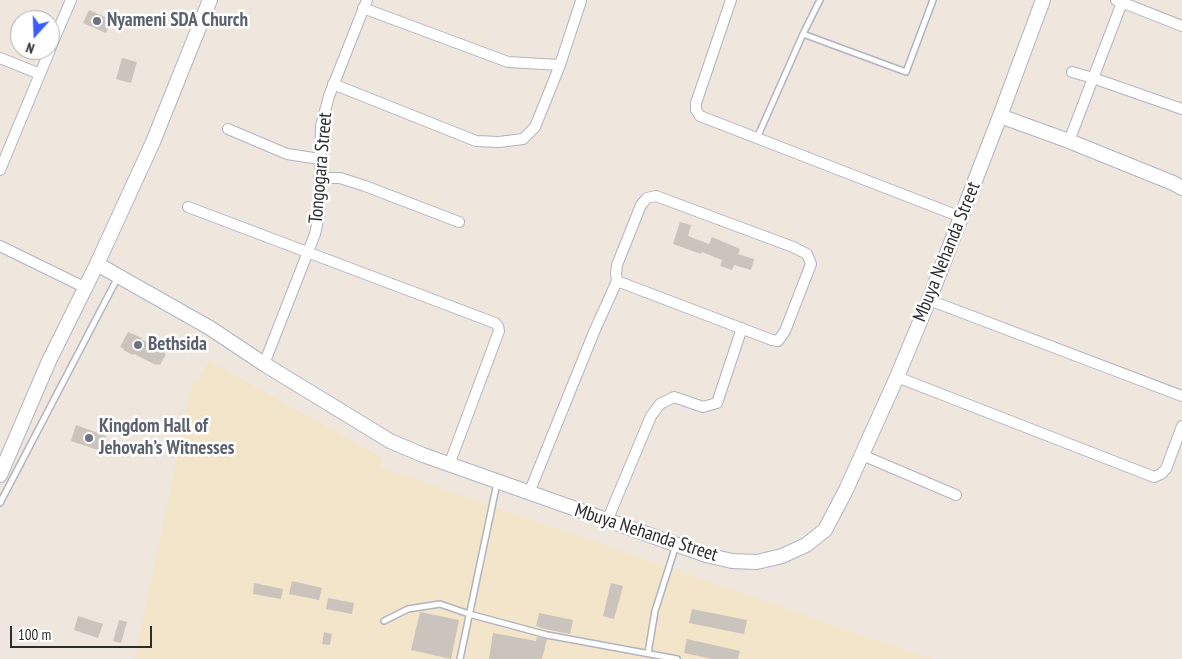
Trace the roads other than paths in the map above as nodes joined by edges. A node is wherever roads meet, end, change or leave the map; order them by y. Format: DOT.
graph roads {
  1 [pos="71,0"];
  2 [pos="210,0"];
  3 [pos="580,0"];
  4 [pos="731,0"];
  5 [pos="820,0"];
  6 [pos="933,0"];
  7 [pos="1043,0"];
  8 [pos="1120,1"];
  9 [pos="365,4"];
  10 [pos="60,26"];
  11 [pos="1182,26"];
  12 [pos="803,34"];
  13 [pos="0,58"];
  14 [pos="46,60"];
  15 [pos="560,65"];
  16 [pos="1072,72"];
  17 [pos="40,74"];
  18 [pos="1093,78"];
  19 [pos="333,84"];
  20 [pos="1182,109"];
  21 [pos="1000,116"];
  22 [pos="228,129"];
  23 [pos="758,138"];
  24 [pos="1069,141"];
  25 [pos="320,160"];
  26 [pos="0,170"];
  27 [pos="319,178"];
  28 [pos="1182,188"];
  29 [pos="188,207"];
  30 [pos="961,217"];
  31 [pos="459,222"];
  32 [pos="0,246"];
  33 [pos="307,253"];
  34 [pos="97,264"];
  35 [pos="118,276"];
  36 [pos="617,281"];
  37 [pos="86,288"];
  38 [pos="929,300"];
  39 [pos="742,328"];
  40 [pos="264,364"];
  41 [pos="897,377"];
  42 [pos="1182,396"];
  43 [pos="1182,426"];
  44 [pos="862,455"];
  45 [pos="449,465"];
  46 [pos="2,466"];
  47 [pos="497,482"];
  48 [pos="529,493"];
  49 [pos="956,495"];
  50 [pos="0,502"];
  51 [pos="607,521"];
  52 [pos="676,545"];
  53 [pos="469,614"];
  54 [pos="384,620"];
  55 [pos="648,653"];
  56 [pos="460,659"];
  57 [pos="677,659"];
  1 -- 10 [label="street"];
  2 -- 34 [label="street"];
  3 -- 15 [label="street"];
  4 -- 23 [label="street"];
  5 -- 12 [label="lane"];
  6 -- 12 [label="lane"];
  7 -- 21 [label="street, Mbuya Nehanda Street"];
  8 -- 11 [label="street"];
  8 -- 18 [label="street"];
  9 -- 15 [label="street"];
  9 -- 19 [label="street, Tongogara Street"];
  12 -- 23 [label="lane"];
  13 -- 17 [label="street"];
  14 -- 17 [label="street"];
  15 -- 19 [label="street"];
  16 -- 18 [label="street"];
  17 -- 26 [label="street"];
  18 -- 20 [label="street"];
  18 -- 24 [label="street"];
  19 -- 25 [label="street, Tongogara Street"];
  21 -- 24 [label="street"];
  21 -- 30 [label="street, Mbuya Nehanda Street"];
  22 -- 25 [label="street"];
  23 -- 30 [label="street"];
  24 -- 28 [label="street"];
  25 -- 27 [label="street, Tongogara Street"];
  27 -- 31 [label="street"];
  27 -- 33 [label="street, Tongogara Street"];
  29 -- 33 [label="street"];
  30 -- 38 [label="street, Mbuya Nehanda Street"];
  32 -- 37 [label="street"];
  33 -- 40 [label="street, Tongogara Street"];
  33 -- 45 [label="street"];
  34 -- 35 [label="street, Mbuya Nehanda Street"];
  34 -- 37 [label="street"];
  35 -- 40 [label="street, Mbuya Nehanda Street"];
  35 -- 50 [label="lane"];
  36 -- 39 [label="street"];
  36 -- 39 [label="street"];
  36 -- 48 [label="street"];
  37 -- 46 [label="street"];
  38 -- 41 [label="street, Mbuya Nehanda Street"];
  38 -- 42 [label="street"];
  39 -- 51 [label="street"];
  40 -- 45 [label="street, Mbuya Nehanda Street"];
  41 -- 43 [label="street"];
  41 -- 44 [label="street, Mbuya Nehanda Street"];
  44 -- 49 [label="street"];
  44 -- 52 [label="street, Mbuya Nehanda Street"];
  45 -- 47 [label="street, Mbuya Nehanda Street"];
  47 -- 48 [label="street, Mbuya Nehanda Street"];
  47 -- 53 [label="lane"];
  48 -- 51 [label="street, Mbuya Nehanda Street"];
  51 -- 52 [label="street, Mbuya Nehanda Street"];
  52 -- 55 [label="lane"];
  53 -- 54 [label="lane"];
  53 -- 55 [label="lane"];
  53 -- 56 [label="lane"];
  55 -- 57 [label="lane"];
}
